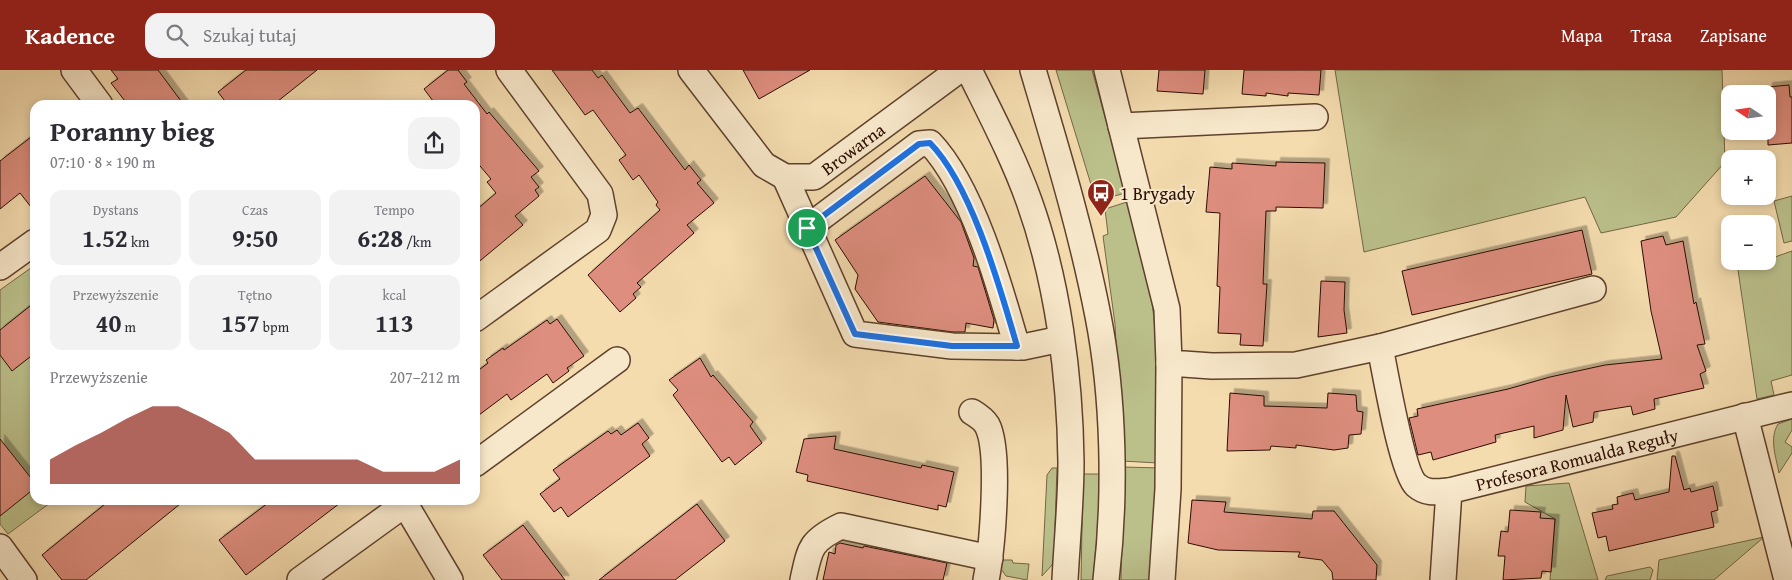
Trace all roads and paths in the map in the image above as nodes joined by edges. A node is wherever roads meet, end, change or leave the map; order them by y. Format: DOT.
graph roads {
  1 [pos="74,70"];
  2 [pos="509,70"];
  3 [pos="691,70"];
  4 [pos="960,70"];
  5 [pos="969,70"];
  6 [pos="1033,70"];
  7 [pos="1107,70"];
  8 [pos="96,100"];
  9 [pos="1315,117"];
  10 [pos="1121,126"];
  11 [pos="785,177"];
  12 [pos="807,228"];
  13 [pos="30,246"];
  14 [pos="0,267"];
  15 [pos="1593,289"];
  16 [pos="480,315"];
  17 [pos="1061,339"];
  18 [pos="1017,346"];
  19 [pos="1380,346"];
  20 [pos="616,360"];
  21 [pos="1169,363"];
  22 [pos="1792,405"];
  23 [pos="972,412"];
  24 [pos="1745,416"];
  25 [pos="480,460"];
  26 [pos="1449,492"];
  27 [pos="409,505"];
  28 [pos="411,505"];
  29 [pos="0,547"];
  30 [pos="988,569"];
  31 [pos="24,580"];
  32 [pos="300,580"];
  33 [pos="450,580"];
  34 [pos="803,580"];
  35 [pos="1065,580"];
  36 [pos="1106,580"];
  37 [pos="1162,580"];
  38 [pos="1443,580"];
  39 [pos="1788,580"];
  1 -- 8 [label="street"];
  2 -- 16 [label="street"];
  3 -- 11 [label="street"];
  4 -- 11 [label="street, Browarna"];
  5 -- 17 [label="street"];
  6 -- 36 [label="street"];
  7 -- 10 [label="street"];
  9 -- 10 [label="street"];
  10 -- 21 [label="street"];
  11 -- 12 [label="street"];
  12 -- 18 [label="street"];
  12 -- 18 [label="street"];
  13 -- 14 [label="street"];
  15 -- 19 [label="street"];
  17 -- 18 [label="street"];
  17 -- 35 [label="street"];
  19 -- 21 [label="street"];
  19 -- 26 [label="street, Profesora Romualda Reguły"];
  20 -- 25 [label="street"];
  21 -- 37 [label="street"];
  22 -- 24 [label="street, Profesora Romualda Reguły"];
  23 -- 30 [label="street"];
  24 -- 26 [label="street, Profesora Romualda Reguły"];
  24 -- 39 [label="street"];
  26 -- 38 [label="street"];
  27 -- 32 [label="street"];
  28 -- 33 [label="street"];
  29 -- 31 [label="street"];
  30 -- 34 [label="street"];
}
